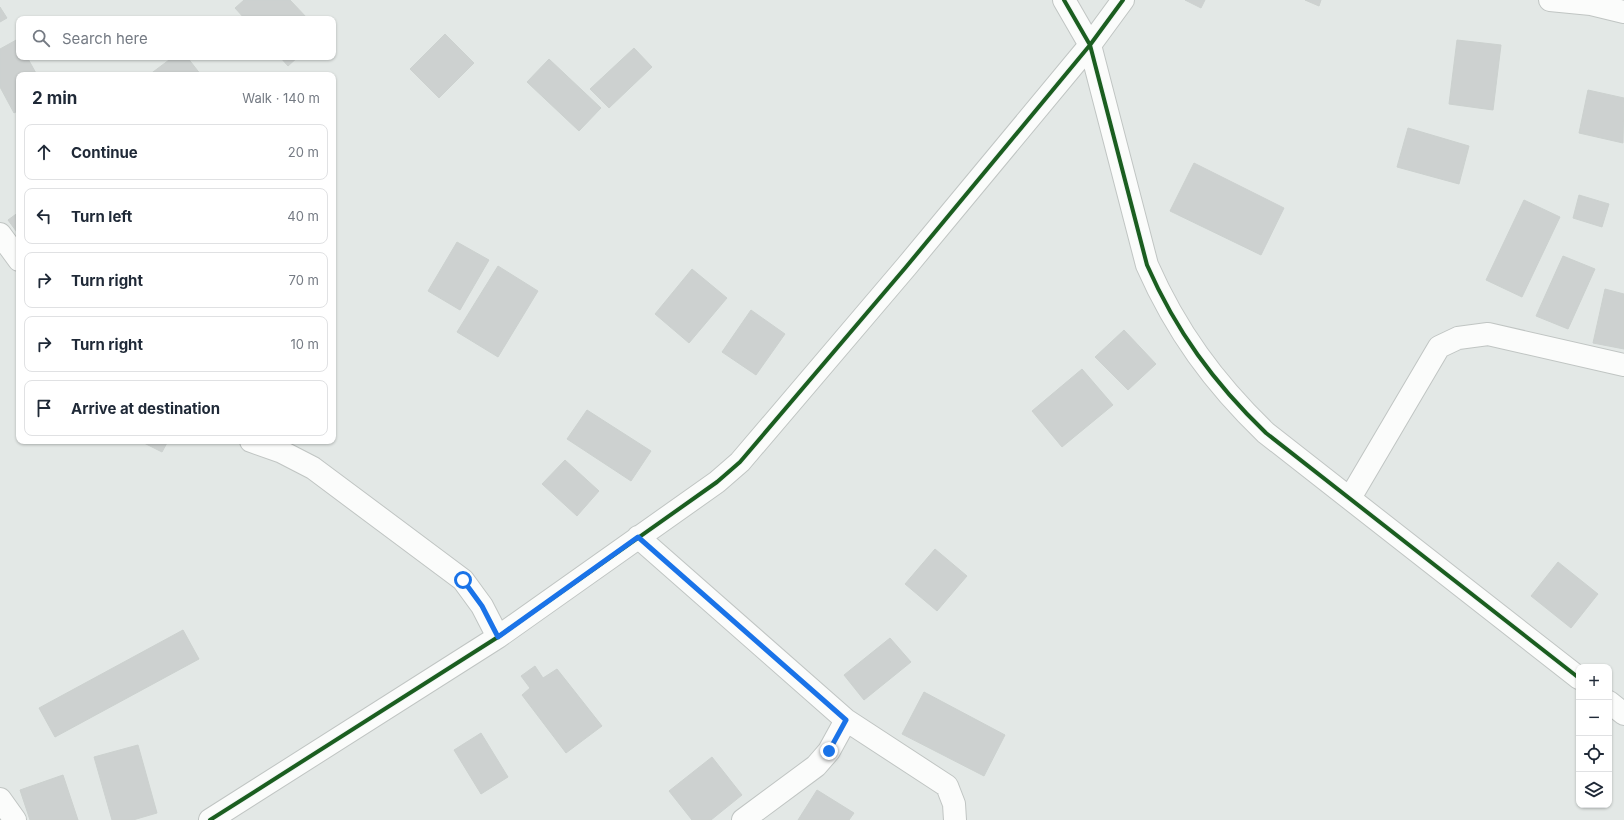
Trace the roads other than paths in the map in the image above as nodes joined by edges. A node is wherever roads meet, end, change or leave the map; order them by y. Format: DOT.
graph roads {
  1 [pos="1064,0"];
  2 [pos="1123,0"];
  3 [pos="1550,0"];
  4 [pos="1624,12"];
  5 [pos="1090,45"];
  6 [pos="0,234"];
  7 [pos="16,256"];
  8 [pos="1624,365"];
  9 [pos="259,444"];
  10 [pos="1350,498"];
  11 [pos="638,537"];
  12 [pos="498,637"];
  13 [pos="1576,676"];
  14 [pos="1612,704"];
  15 [pos="1624,714"];
  16 [pos="846,720"];
  17 [pos="0,799"];
  18 [pos="15,820"];
  19 [pos="210,820"];
  20 [pos="743,820"];
  21 [pos="955,820"];
  1 -- 5 [label="street"];
  2 -- 5 [label="street"];
  3 -- 4 [label="street"];
  5 -- 10 [label="street"];
  5 -- 11 [label="street"];
  6 -- 7 [label="street"];
  8 -- 10 [label="street"];
  9 -- 12 [label="street"];
  10 -- 13 [label="street"];
  11 -- 12 [label="street"];
  11 -- 16 [label="street"];
  12 -- 19 [label="street"];
  14 -- 15 [label="street"];
  16 -- 20 [label="street"];
  16 -- 21 [label="street"];
  17 -- 18 [label="street"];
}
